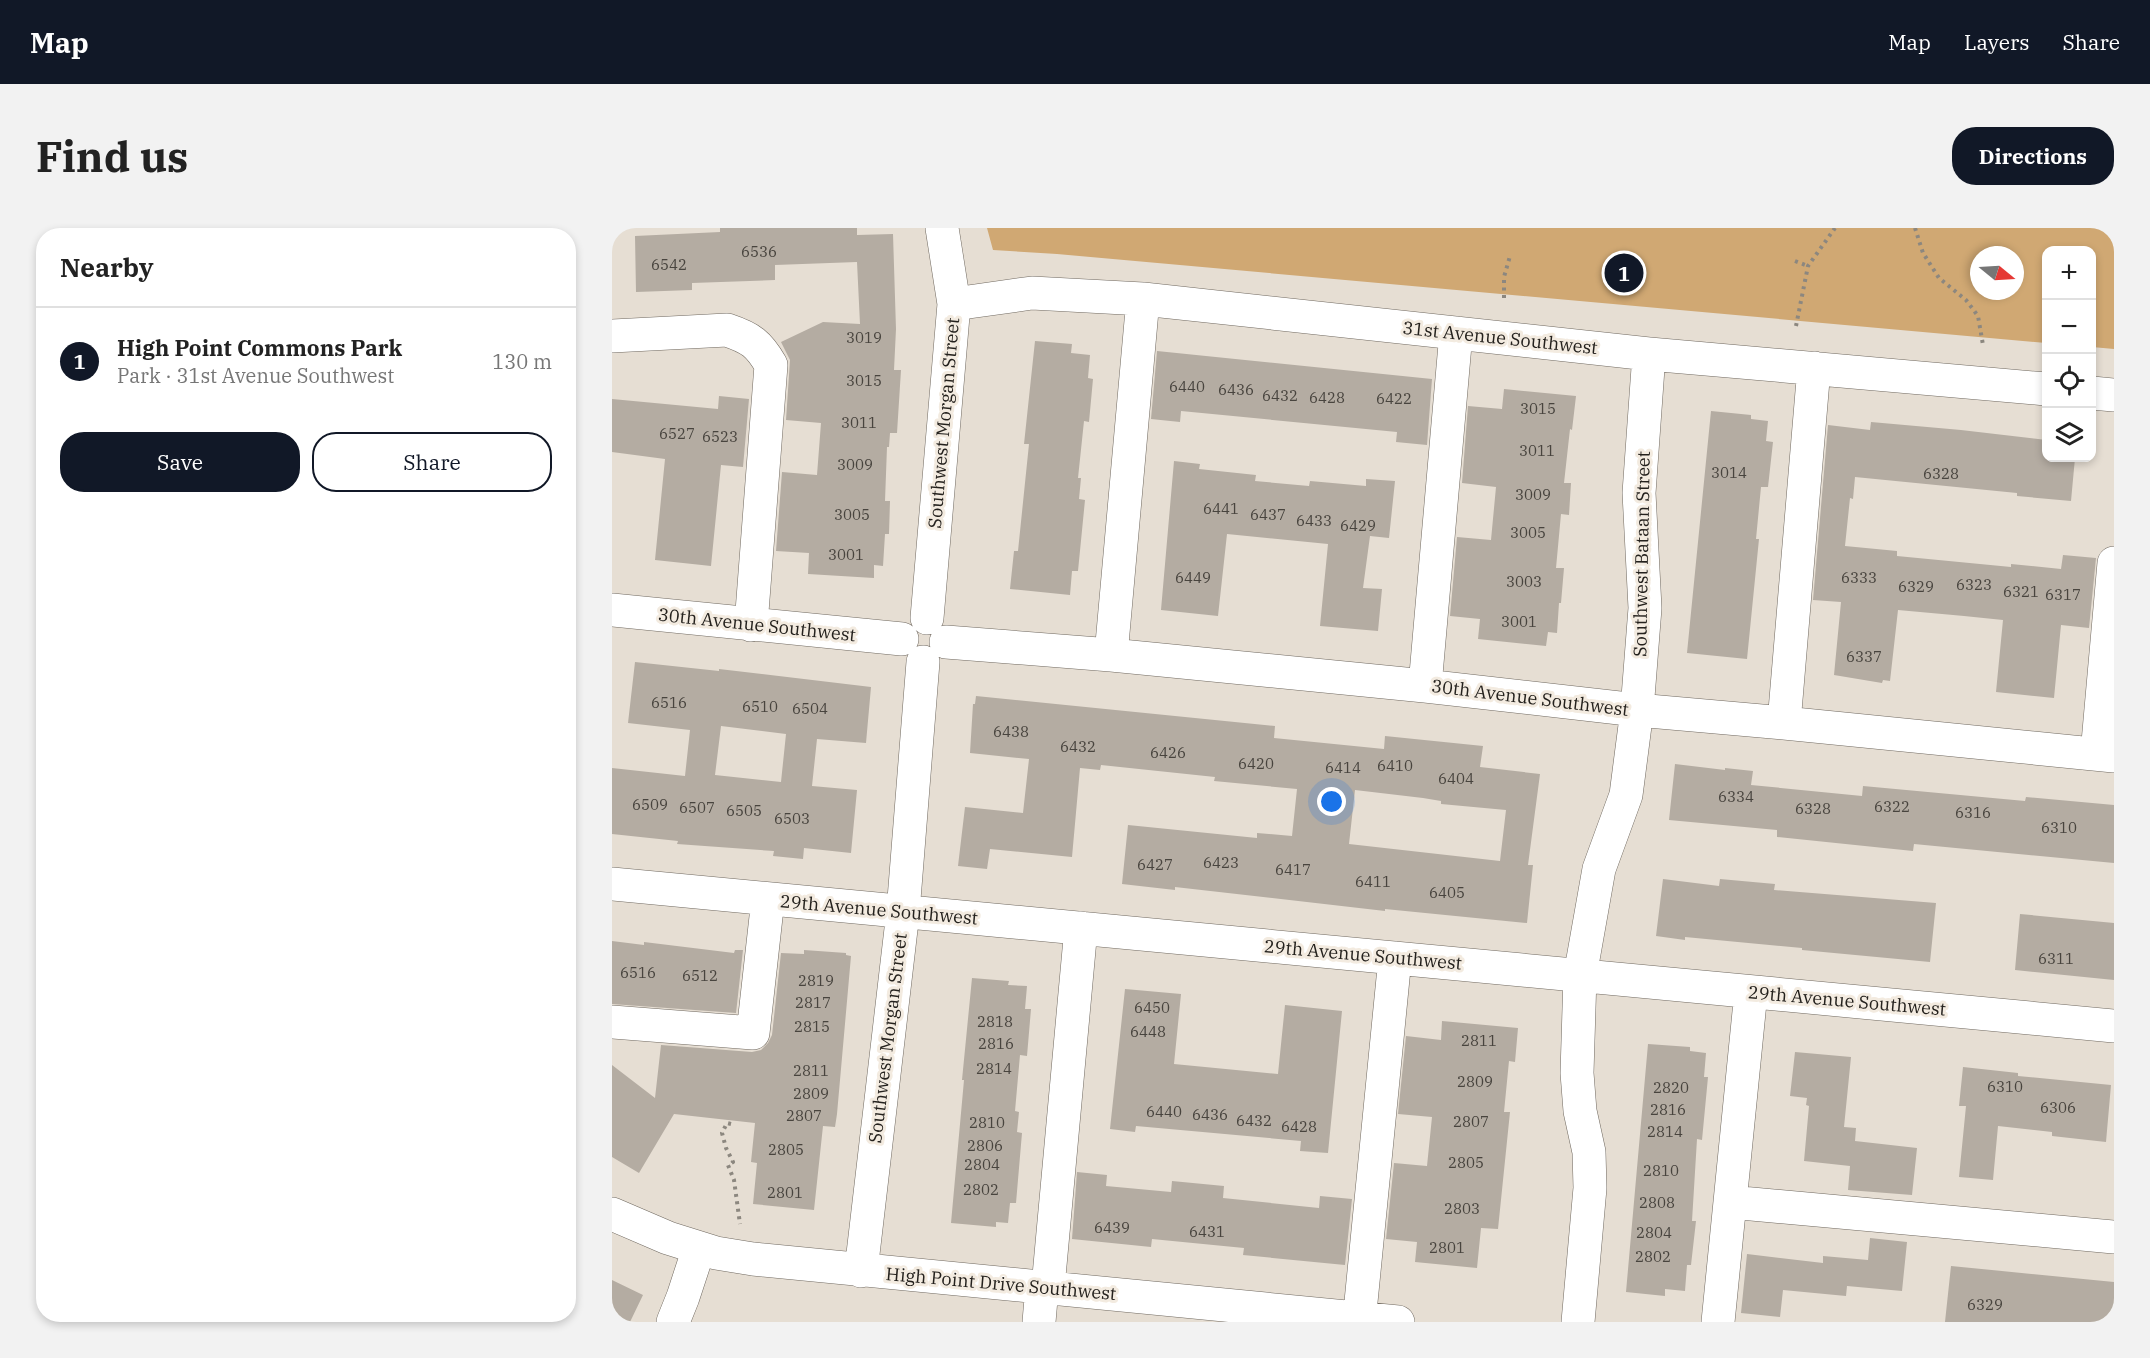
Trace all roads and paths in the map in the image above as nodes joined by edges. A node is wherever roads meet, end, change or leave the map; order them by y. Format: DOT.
graph roads {
  1 [pos="942,228"];
  2 [pos="1835,228"];
  3 [pos="1915,228"];
  4 [pos="1510,256"];
  5 [pos="1795,261"];
  6 [pos="1808,266"];
  7 [pos="1504,298"];
  8 [pos="1143,299"];
  9 [pos="954,304"];
  10 [pos="1796,326"];
  11 [pos="1456,333"];
  12 [pos="612,336"];
  13 [pos="1983,345"];
  14 [pos="1649,354"];
  15 [pos="1814,368"];
  16 [pos="2042,389"];
  17 [pos="2096,393"];
  18 [pos="2114,395"];
  19 [pos="2114,563"];
  20 [pos="612,610"];
  21 [pos="751,625"];
  22 [pos="925,640"];
  23 [pos="1111,655"];
  24 [pos="1425,686"];
  25 [pos="1638,710"];
  26 [pos="1784,723"];
  27 [pos="2105,755"];
  28 [pos="612,884"];
  29 [pos="768,899"];
  30 [pos="903,912"];
  31 [pos="1081,928"];
  32 [pos="1395,958"];
  33 [pos="1580,976"];
  34 [pos="1751,992"];
  35 [pos="612,1022"];
  36 [pos="2114,1026"];
  37 [pos="731,1124"];
  38 [pos="1730,1202"];
  39 [pos="612,1214"];
  40 [pos="740,1224"];
  41 [pos="2114,1237"];
  42 [pos="699,1248"];
  43 [pos="861,1271"];
  44 [pos="1045,1287"];
  45 [pos="1359,1320"];
  46 [pos="673,1322"];
  47 [pos="1039,1322"];
  48 [pos="1398,1322"];
  49 [pos="1578,1322"];
  50 [pos="1718,1322"];
  1 -- 9 [label="street, Southwest Morgan Street"];
  2 -- 6 [label="path"];
  3 -- 13 [label="path"];
  4 -- 7 [label="path"];
  5 -- 6 [label="path"];
  6 -- 10 [label="path"];
  8 -- 9 [label="street, 31st Avenue Southwest"];
  8 -- 11 [label="street, 31st Avenue Southwest"];
  8 -- 23 [label="street"];
  9 -- 22 [label="street, Southwest Morgan Street"];
  11 -- 14 [label="street, 31st Avenue Southwest"];
  11 -- 24 [label="street"];
  12 -- 21 [label="street"];
  14 -- 15 [label="street, 31st Avenue Southwest"];
  14 -- 25 [label="street, Southwest Bataan Street"];
  15 -- 16 [label="street, 31st Avenue Southwest"];
  15 -- 26 [label="street"];
  17 -- 18 [label="street"];
  19 -- 27 [label="street"];
  20 -- 21 [label="street, 30th Avenue Southwest"];
  21 -- 22 [label="street, 30th Avenue Southwest"];
  22 -- 23 [label="street, 30th Avenue Southwest"];
  22 -- 30 [label="street, Southwest Morgan Street"];
  23 -- 24 [label="street, 30th Avenue Southwest"];
  24 -- 25 [label="street, 30th Avenue Southwest"];
  25 -- 26 [label="street, 30th Avenue Southwest"];
  25 -- 33 [label="street, Southwest Bataan Street"];
  26 -- 27 [label="street, 30th Avenue Southwest"];
  28 -- 29 [label="street, 29th Avenue Southwest"];
  29 -- 30 [label="street, 29th Avenue Southwest"];
  29 -- 35 [label="street"];
  30 -- 31 [label="street, 29th Avenue Southwest"];
  30 -- 43 [label="street, Southwest Morgan Street"];
  31 -- 32 [label="street, 29th Avenue Southwest"];
  31 -- 44 [label="street"];
  32 -- 33 [label="street, 29th Avenue Southwest"];
  32 -- 45 [label="street"];
  33 -- 34 [label="street, 29th Avenue Southwest"];
  33 -- 49 [label="street, Southwest Bataan Street"];
  34 -- 36 [label="street, 29th Avenue Southwest"];
  34 -- 38 [label="street"];
  37 -- 40 [label="path"];
  38 -- 41 [label="street"];
  38 -- 50 [label="street"];
  39 -- 42 [label="street, High Point Drive Southwest"];
  42 -- 43 [label="street, High Point Drive Southwest"];
  42 -- 46 [label="street"];
  43 -- 44 [label="street, High Point Drive Southwest"];
  44 -- 45 [label="street, High Point Drive Southwest"];
  44 -- 47 [label="street"];
  45 -- 48 [label="street, High Point Drive Southwest"];
}
